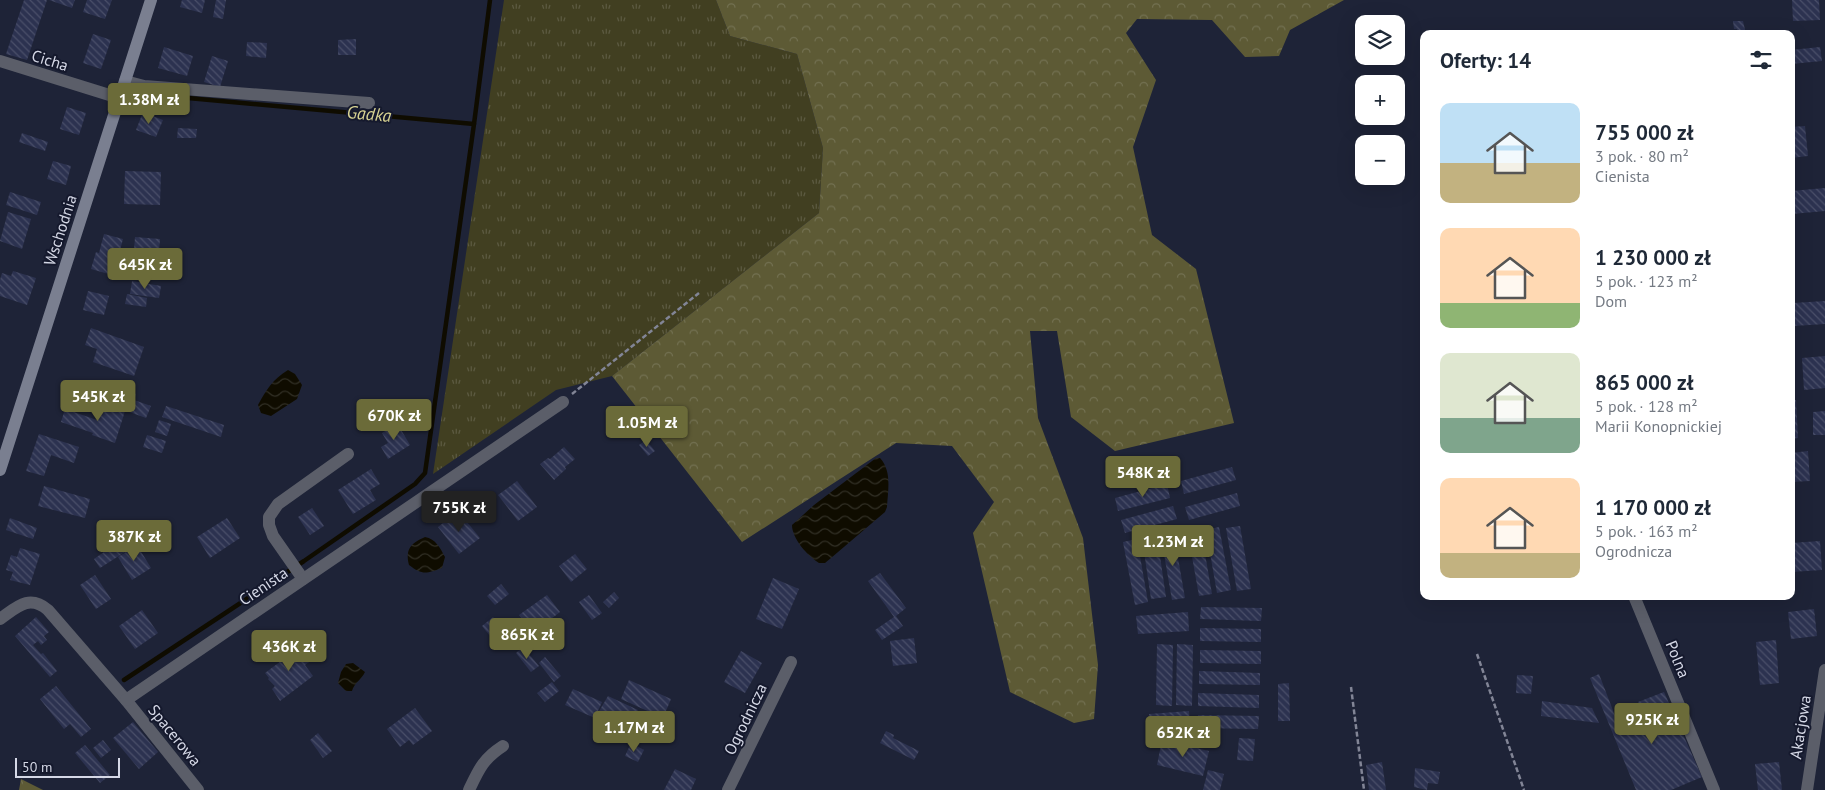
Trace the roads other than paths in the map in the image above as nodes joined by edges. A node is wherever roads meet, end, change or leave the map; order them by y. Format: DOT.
graph roads {
  1 [pos="151,0"];
  2 [pos="0,61"];
  3 [pos="125,80"];
  4 [pos="119,98"];
  5 [pos="369,103"];
  6 [pos="564,402"];
  7 [pos="348,454"];
  8 [pos="0,470"];
  9 [pos="303,579"];
  10 [pos="1636,600"];
  11 [pos="0,619"];
  12 [pos="791,662"];
  13 [pos="1825,670"];
  14 [pos="126,700"];
  15 [pos="503,746"];
  16 [pos="198,790"];
  17 [pos="469,790"];
  18 [pos="728,790"];
  19 [pos="1714,790"];
  20 [pos="1807,790"];
  1 -- 3 [label="street, Wschodnia"];
  2 -- 4 [label="street, Cicha"];
  3 -- 4 [label="street, Wschodnia"];
  3 -- 5 [label="street"];
  4 -- 8 [label="street, Wschodnia"];
  6 -- 9 [label="street, Cienista"];
  7 -- 9 [label="street"];
  9 -- 14 [label="street, Cienista"];
  10 -- 19 [label="street, Polna"];
  11 -- 14 [label="street"];
  12 -- 18 [label="street, Ogrodnicza"];
  13 -- 20 [label="street, Akacjowa"];
  14 -- 16 [label="street, Spacerowa"];
  15 -- 17 [label="street"];
}
